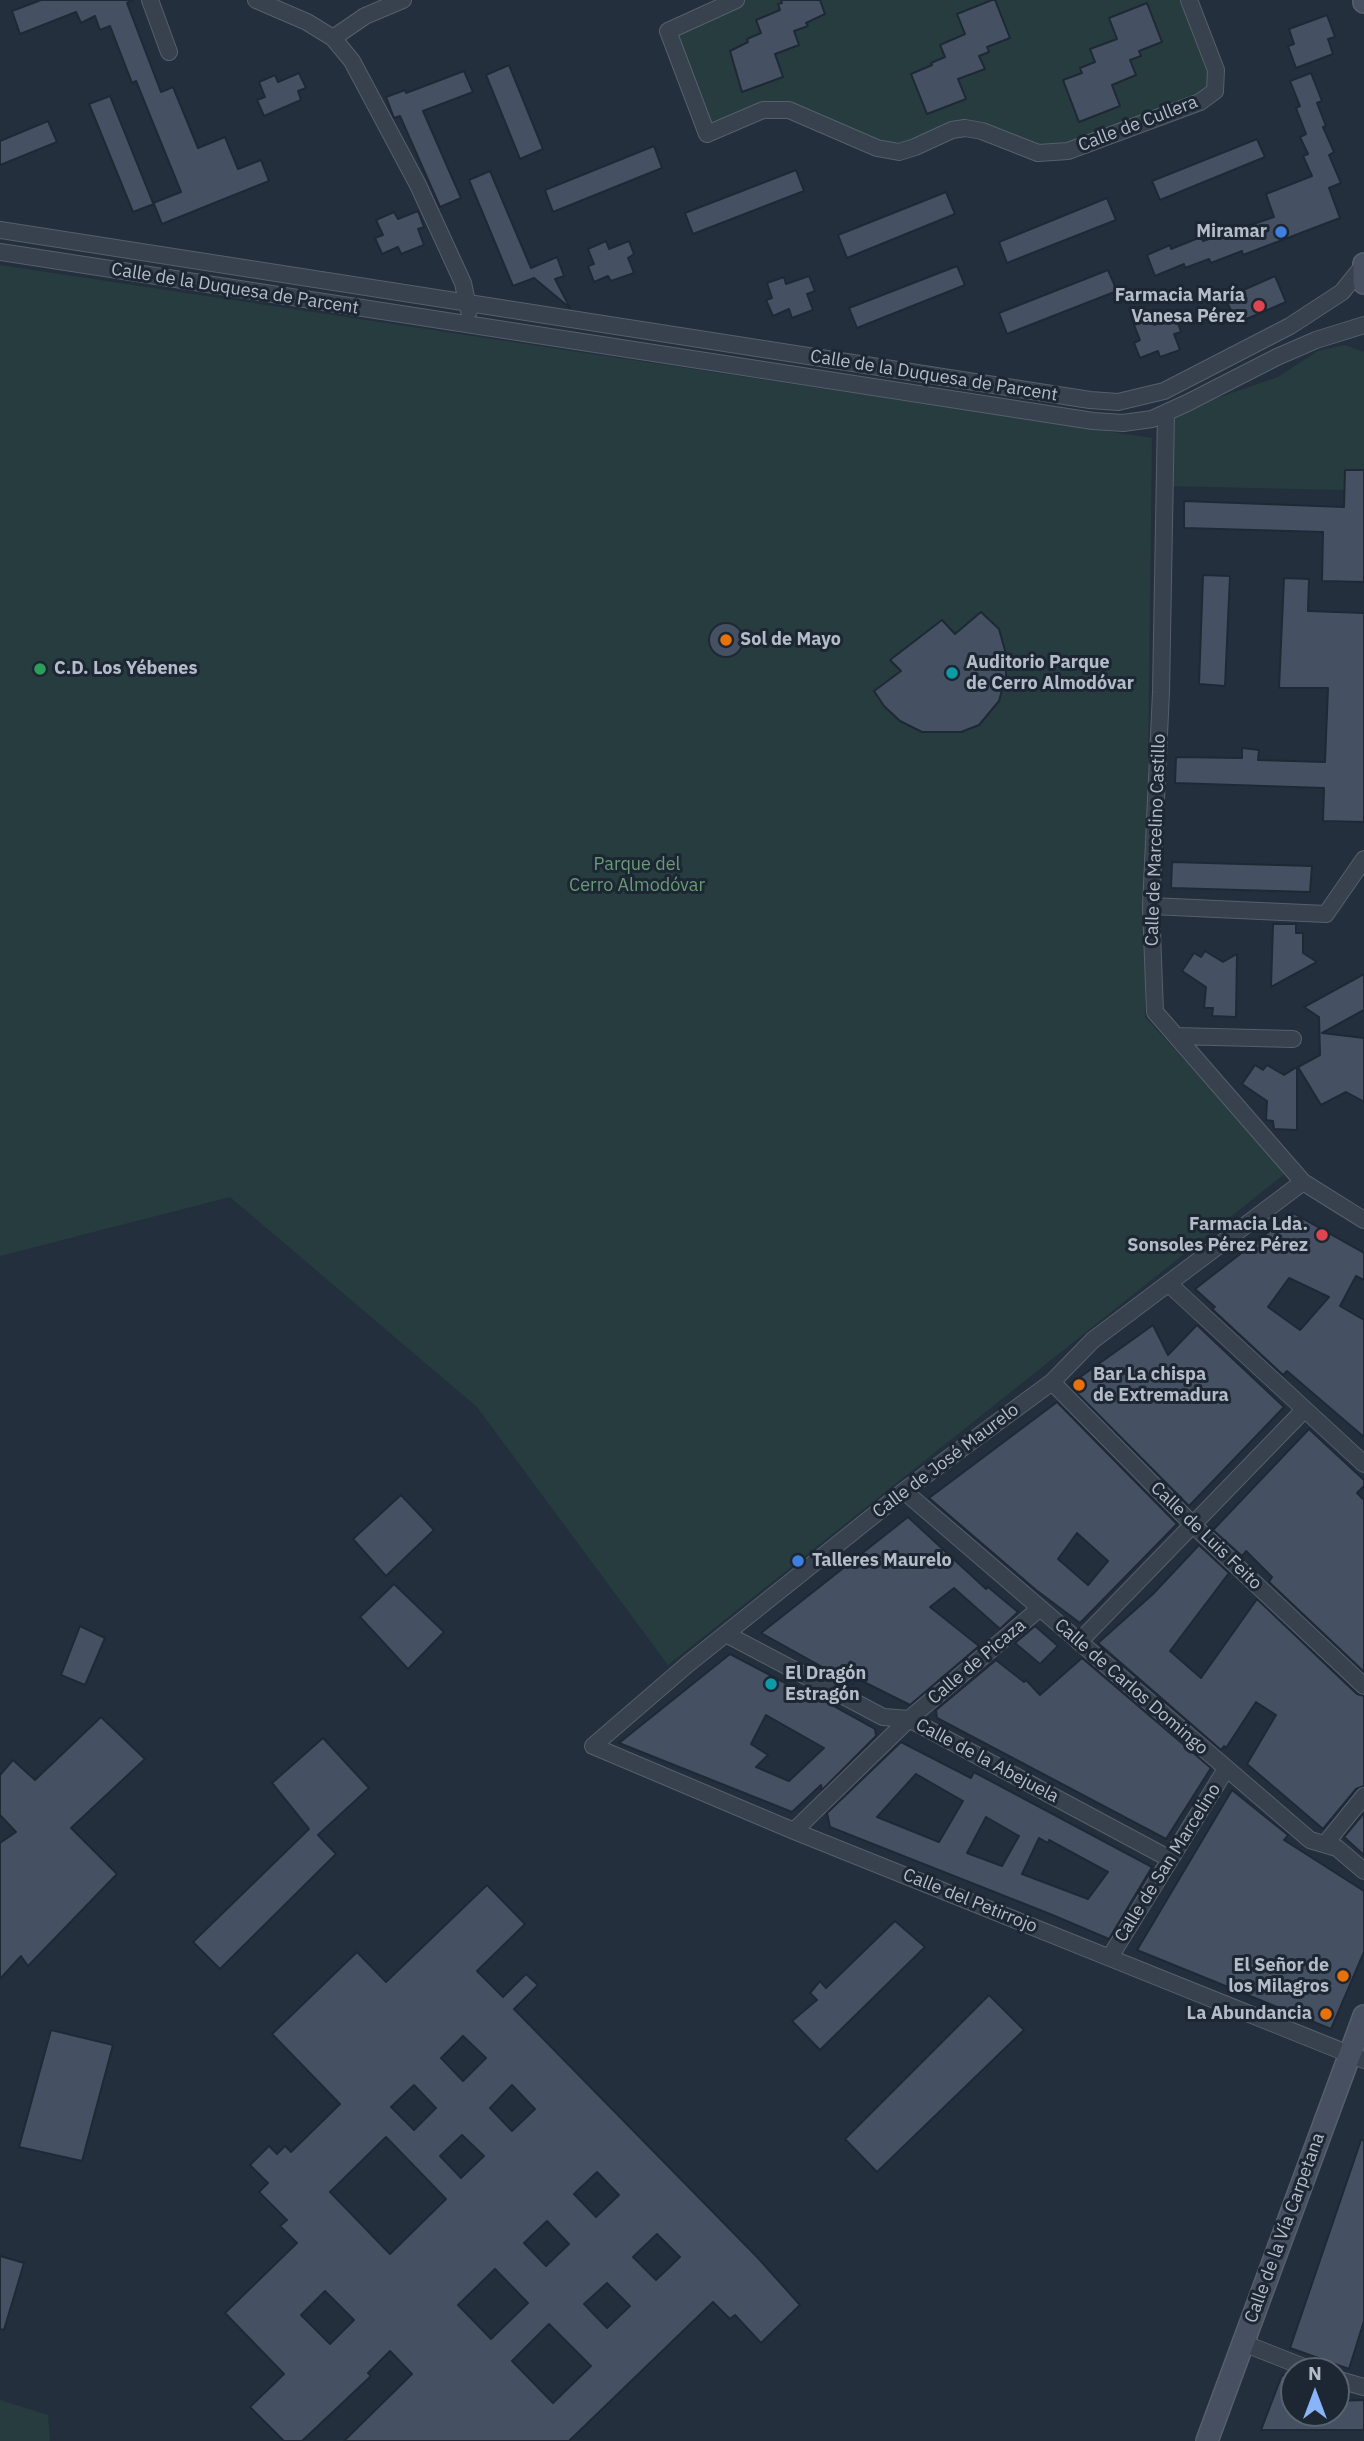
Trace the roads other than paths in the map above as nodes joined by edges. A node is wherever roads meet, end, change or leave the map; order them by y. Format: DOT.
graph roads {
  1 [pos="150,0"];
  2 [pos="256,0"];
  3 [pos="403,0"];
  4 [pos="736,0"];
  5 [pos="1189,0"];
  6 [pos="333,38"];
  7 [pos="170,52"];
  8 [pos="0,230"];
  9 [pos="0,252"];
  10 [pos="1364,265"];
  11 [pos="1364,283"];
  12 [pos="469,303"];
  13 [pos="471,325"];
  14 [pos="1364,325"];
  15 [pos="1166,413"];
  16 [pos="1364,859"];
  17 [pos="1151,906"];
  18 [pos="1176,1036"];
  19 [pos="1293,1039"];
  20 [pos="1303,1182"];
  21 [pos="1364,1220"];
  22 [pos="1169,1284"];
  23 [pos="1052,1382"];
  24 [pos="1304,1410"];
  25 [pos="1364,1464"];
  26 [pos="904,1492"];
  27 [pos="1192,1524"];
  28 [pos="1039,1609"];
  29 [pos="726,1634"];
  30 [pos="1079,1642"];
  31 [pos="1364,1686"];
  32 [pos="909,1719"];
  33 [pos="593,1746"];
  34 [pos="1226,1769"];
  35 [pos="1364,1796"];
  36 [pos="794,1831"];
  37 [pos="1325,1844"];
  38 [pos="1170,1859"];
  39 [pos="1364,1871"];
  40 [pos="1110,1957"];
  41 [pos="1364,2016"];
  42 [pos="1356,2057"];
  43 [pos="1243,2343"];
  44 [pos="1280,2358"];
  45 [pos="1207,2441"];
  1 -- 7 [label="street"];
  2 -- 6 [label="street"];
  3 -- 6 [label="street"];
  4 -- 5 [label="street, Calle de Cullera"];
  6 -- 12 [label="street"];
  8 -- 12 [label="street, Calle de la Duquesa de Parcent"];
  9 -- 13 [label="street, Calle de la Duquesa de Parcent"];
  10 -- 11 [label="street"];
  10 -- 12 [label="street, Calle de la Duquesa de Parcent"];
  12 -- 13 [label="street"];
  13 -- 15 [label="street, Calle de la Duquesa de Parcent"];
  14 -- 15 [label="street, Calle de la Duquesa de Parcent"];
  15 -- 17 [label="street, Calle de Marcelino Castillo"];
  16 -- 17 [label="street"];
  17 -- 18 [label="street, Calle de Marcelino Castillo"];
  18 -- 19 [label="street"];
  18 -- 20 [label="street, Calle de Marcelino Castillo"];
  20 -- 21 [label="street, Calle de Marcelino Castillo"];
  20 -- 22 [label="street, Calle de José Maurelo"];
  22 -- 23 [label="street, Calle de José Maurelo"];
  22 -- 24 [label="street"];
  23 -- 26 [label="street, Calle de José Maurelo"];
  23 -- 27 [label="street, Calle de Luis Feito"];
  24 -- 25 [label="street"];
  24 -- 27 [label="street"];
  26 -- 28 [label="street, Calle de Carlos Domingo"];
  26 -- 29 [label="street, Calle de José Maurelo"];
  27 -- 30 [label="street"];
  27 -- 31 [label="street, Calle de Luis Feito"];
  28 -- 30 [label="street, Calle de Carlos Domingo"];
  28 -- 32 [label="street, Calle de Picaza"];
  29 -- 32 [label="street, Calle de la Abejuela"];
  29 -- 33 [label="street, Calle de José Maurelo"];
  30 -- 34 [label="street, Calle de Carlos Domingo"];
  32 -- 36 [label="street, Calle de Picaza"];
  32 -- 38 [label="street, Calle de la Abejuela"];
  33 -- 36 [label="street, Calle del Petirrojo"];
  34 -- 37 [label="street, Calle de Carlos Domingo"];
  34 -- 38 [label="street, Calle de San Marcelino"];
  35 -- 37 [label="street"];
  36 -- 40 [label="street, Calle del Petirrojo"];
  37 -- 39 [label="street, Calle de Carlos Domingo"];
  38 -- 40 [label="street, Calle de San Marcelino"];
  40 -- 42 [label="street, Calle del Petirrojo"];
  41 -- 42 [label="street, Calle de la Vía Carpetana"];
  42 -- 43 [label="street, Calle de la Vía Carpetana"];
  43 -- 44 [label="street"];
  43 -- 45 [label="street, Calle de la Vía Carpetana"];
}
